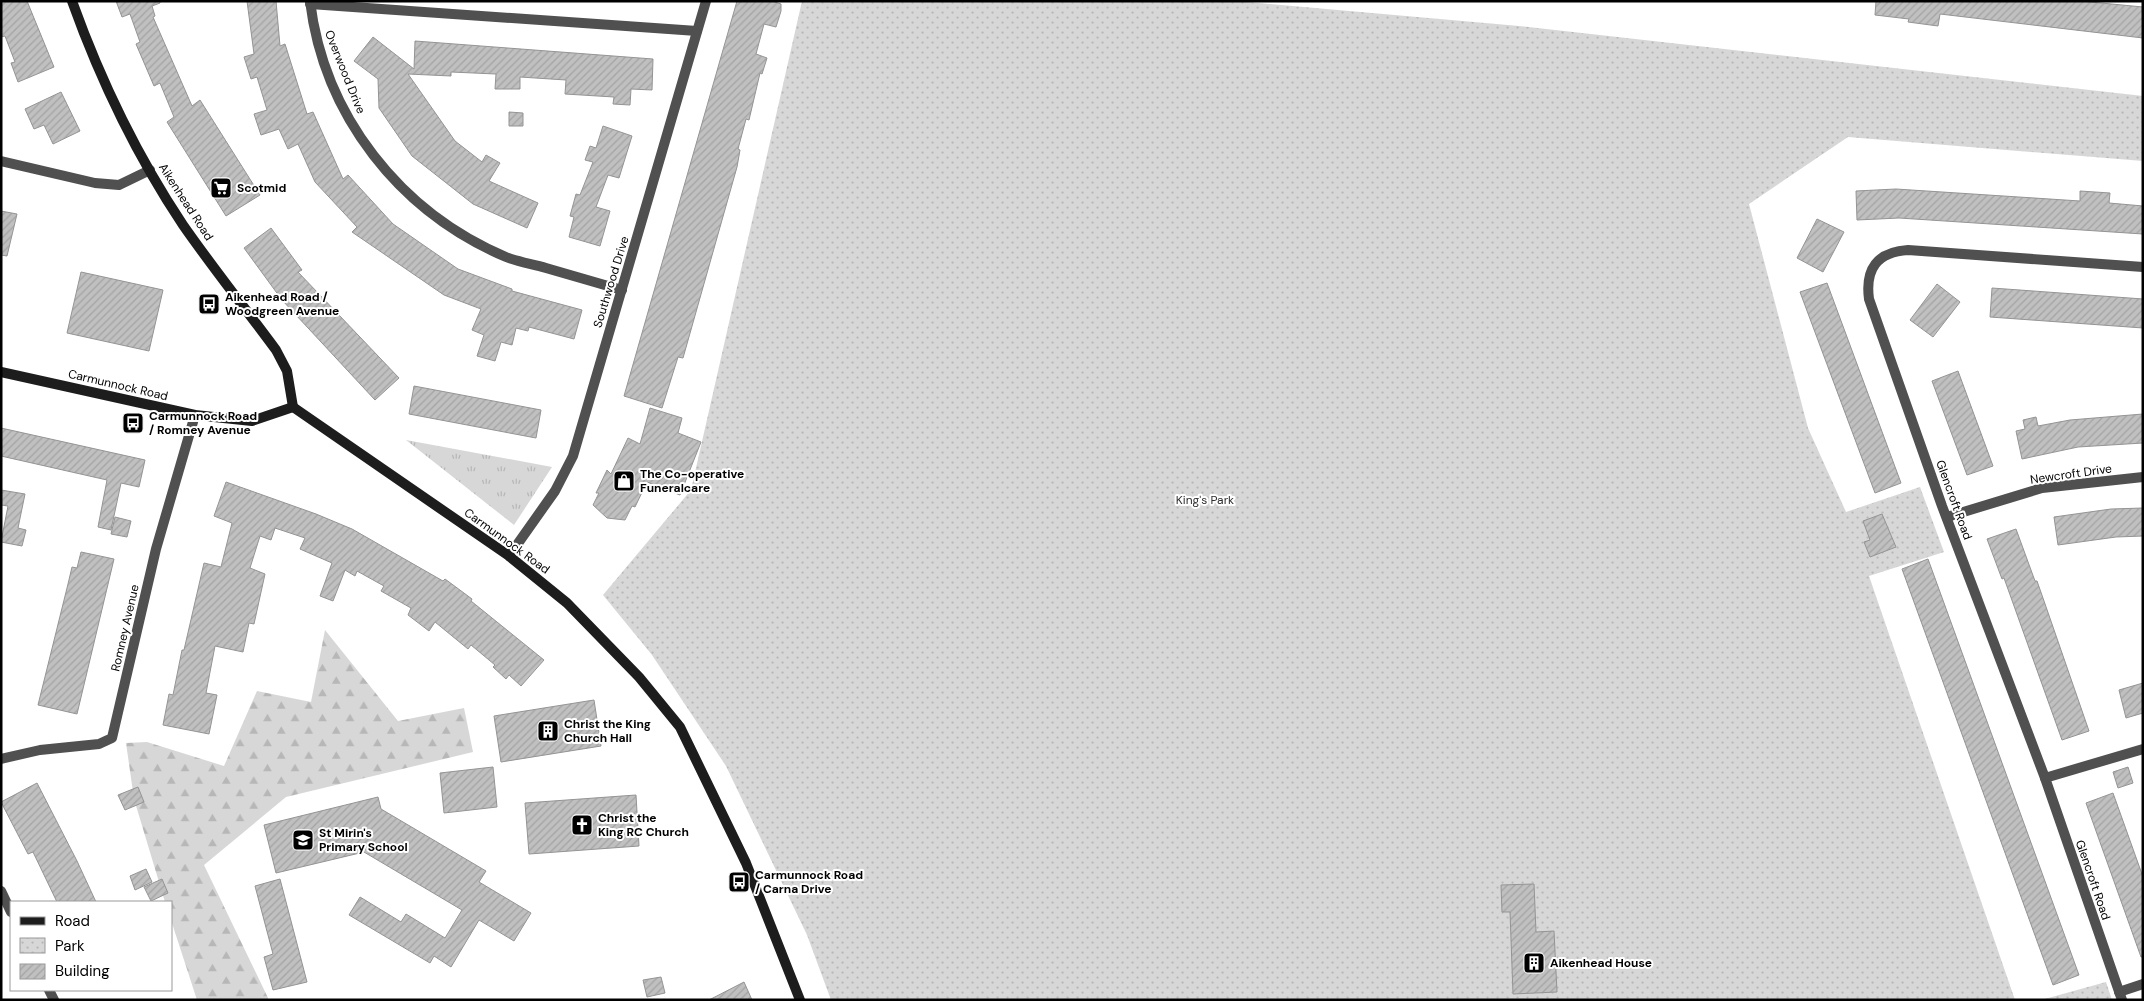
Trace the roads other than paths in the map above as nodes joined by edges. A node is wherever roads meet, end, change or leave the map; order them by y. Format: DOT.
graph roads {
  1 [pos="72,1"];
  2 [pos="706,1"];
  3 [pos="310,3"];
  4 [pos="697,31"];
  5 [pos="1,161"];
  6 [pos="150,170"];
  7 [pos="2143,267"];
  8 [pos="622,290"];
  9 [pos="1,372"];
  10 [pos="293,407"];
  11 [pos="195,415"];
  12 [pos="2143,477"];
  13 [pos="1947,517"];
  14 [pos="509,556"];
  15 [pos="2143,749"];
  16 [pos="1,760"];
  17 [pos="2045,778"];
  18 [pos="1,891"];
  19 [pos="10,910"];
  20 [pos="2143,984"];
  21 [pos="2120,996"];
  22 [pos="800,1000"];
  1 -- 6 [label="main road, Aikenhead Road"];
  2 -- 4 [label="street, Southwood Drive"];
  3 -- 4 [label="street"];
  3 -- 8 [label="street, Overwood Drive"];
  4 -- 8 [label="street, Southwood Drive"];
  5 -- 6 [label="street"];
  6 -- 10 [label="main road, Aikenhead Road"];
  7 -- 13 [label="street, Glencroft Road"];
  8 -- 14 [label="street, Southwood Drive"];
  9 -- 11 [label="main road, Carmunnock Road"];
  10 -- 11 [label="main road, Carmunnock Road"];
  10 -- 14 [label="main road, Carmunnock Road"];
  11 -- 16 [label="street, Romney Avenue"];
  12 -- 13 [label="street, Newcroft Drive"];
  13 -- 17 [label="street, Glencroft Road"];
  14 -- 22 [label="main road, Carmunnock Road"];
  15 -- 17 [label="street"];
  17 -- 21 [label="street, Glencroft Road"];
  18 -- 19 [label="street"];
  20 -- 21 [label="street"];
}
